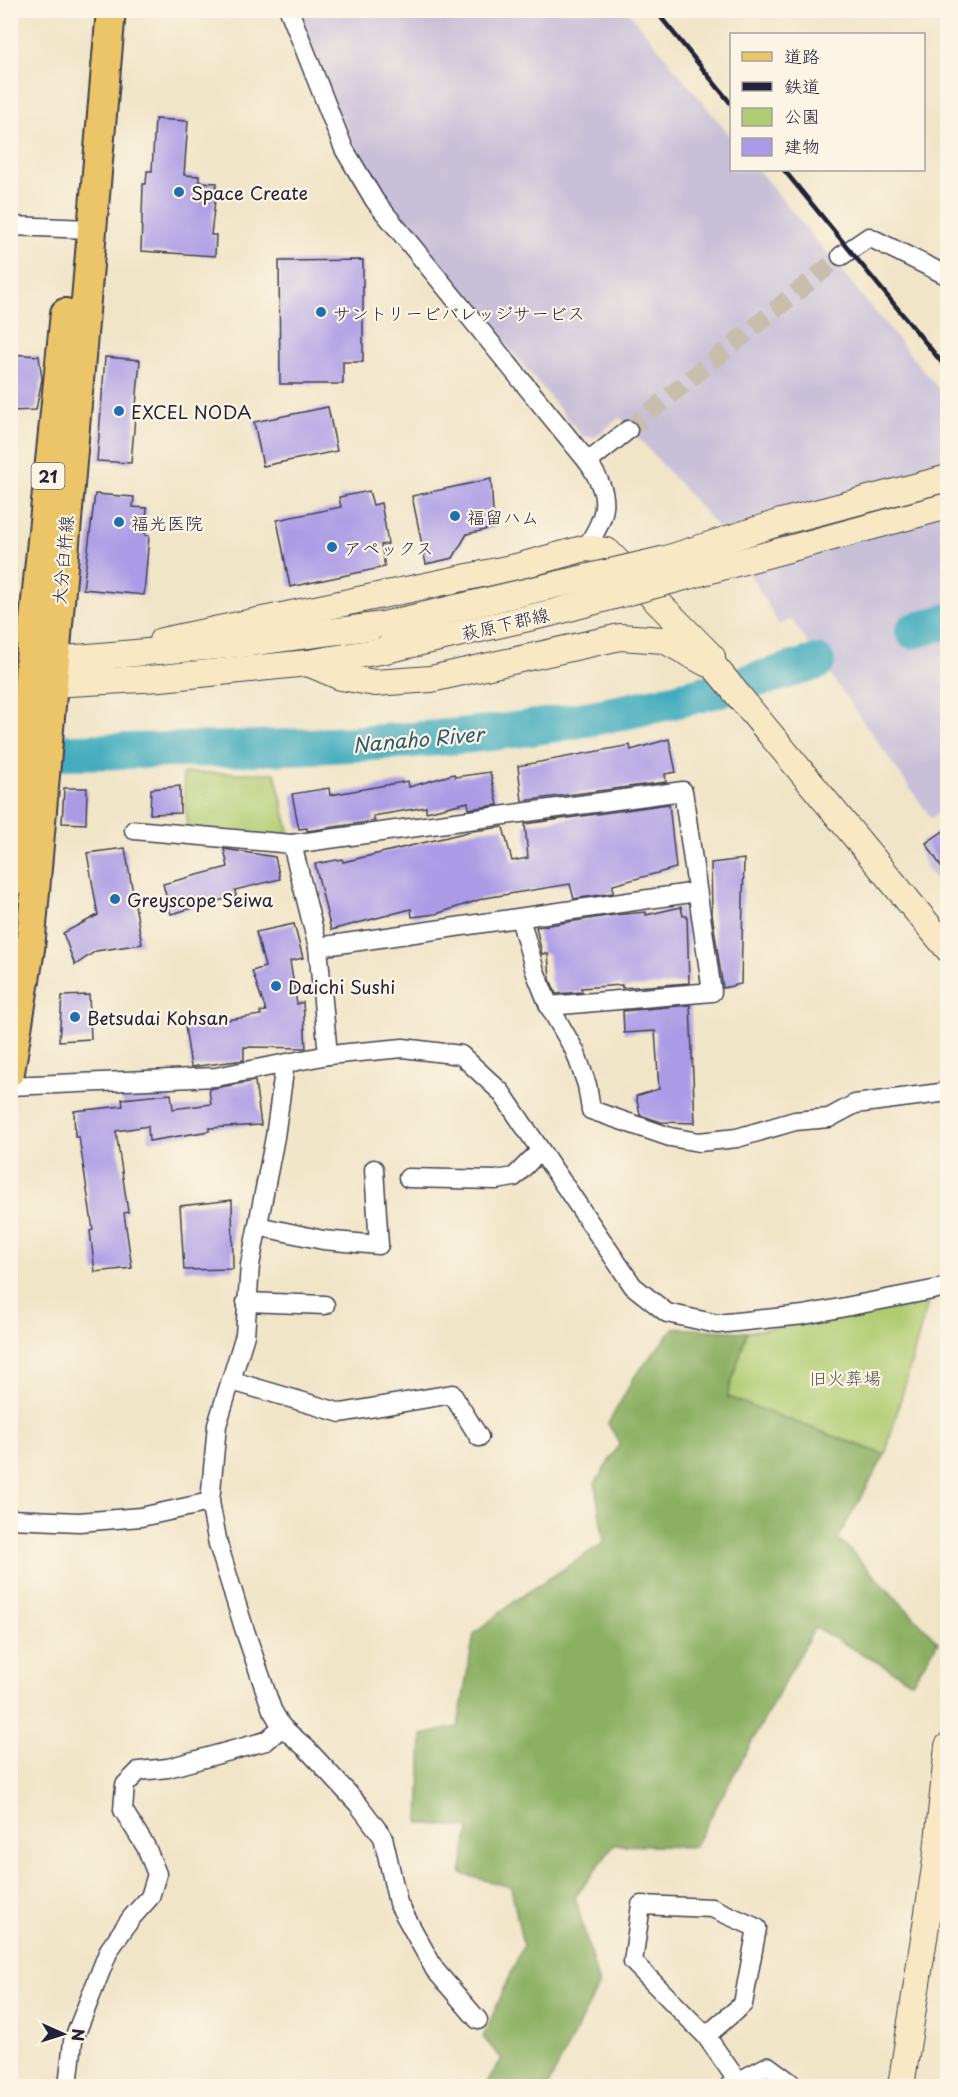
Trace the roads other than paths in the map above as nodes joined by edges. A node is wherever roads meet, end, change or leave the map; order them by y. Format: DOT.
graph roads {
  1 [pos="92,10"];
  2 [pos="111,10"];
  3 [pos="289,10"];
  4 [pos="10,226"];
  5 [pos="82,229"];
  6 [pos="841,256"];
  7 [pos="948,276"];
  8 [pos="628,430"];
  9 [pos="588,462"];
  10 [pos="948,478"];
  11 [pos="948,506"];
  12 [pos="586,548"];
  13 [pos="160,651"];
  14 [pos="709,660"];
  15 [pos="308,663"];
  16 [pos="31,672"];
  17 [pos="34,773"];
  18 [pos="134,830"];
  19 [pos="292,844"];
  20 [pos="15,845"];
  21 [pos="697,892"];
  22 [pos="520,918"];
  23 [pos="318,947"];
  24 [pos="948,949"];
  25 [pos="10,993"];
  26 [pos="549,1006"];
  27 [pos="328,1055"];
  28 [pos="285,1064"];
  29 [pos="10,1072"];
  30 [pos="10,1086"];
  31 [pos="948,1092"];
  32 [pos="540,1150"];
  33 [pos="374,1169"];
  34 [pos="408,1178"];
  35 [pos="258,1226"];
  36 [pos="948,1287"];
  37 [pos="246,1302"];
  38 [pos="326,1305"];
  39 [pos="232,1381"];
  40 [pos="479,1437"];
  41 [pos="210,1502"];
  42 [pos="10,1520"];
  43 [pos="282,1727"];
  44 [pos="948,1746"];
  45 [pos="478,2019"];
  46 [pos="706,2036"];
  47 [pos="733,2083"];
  48 [pos="69,2086"];
  49 [pos="795,2086"];
  50 [pos="901,2086"];
  1 -- 5 [label="main road, 大分臼杵線 / 21"];
  2 -- 5 [label="main road, 大分臼杵線 / 21"];
  3 -- 9 [label="street"];
  4 -- 5 [label="street"];
  5 -- 16 [label="main road, 大分臼杵線 / 21"];
  6 -- 7 [label="street"];
  8 -- 9 [label="street"];
  9 -- 12 [label="street"];
  10 -- 13 [label="main road, 萩原下郡線, bridge"];
  11 -- 15 [label="main road, 萩原下郡線, bridge"];
  12 -- 13 [label="main road"];
  12 -- 14 [label="main road"];
  13 -- 16 [label="main road, 萩原下郡線"];
  14 -- 15 [label="main road"];
  14 -- 24 [label="main road"];
  15 -- 16 [label="main road, 萩原下郡線"];
  16 -- 17 [label="main road, 大分臼杵線 / 21"];
  17 -- 20 [label="main road, 大分臼杵線 / 21"];
  17 -- 29 [label="main road, 大分臼杵線 / 21"];
  18 -- 19 [label="street"];
  19 -- 21 [label="street"];
  19 -- 23 [label="street"];
  20 -- 25 [label="main road, 大分臼杵線 / 21"];
  21 -- 22 [label="street"];
  21 -- 26 [label="street"];
  22 -- 23 [label="street"];
  22 -- 26 [label="street"];
  23 -- 27 [label="street"];
  26 -- 31 [label="street"];
  27 -- 28 [label="street"];
  27 -- 32 [label="street"];
  28 -- 30 [label="street"];
  28 -- 35 [label="street"];
  32 -- 34 [label="street"];
  32 -- 36 [label="street"];
  33 -- 35 [label="street"];
  35 -- 37 [label="street"];
  37 -- 38 [label="street"];
  37 -- 39 [label="street"];
  39 -- 40 [label="street"];
  39 -- 41 [label="street"];
  41 -- 42 [label="street"];
  41 -- 43 [label="street"];
  43 -- 45 [label="street"];
  43 -- 48 [label="street"];
  44 -- 50 [label="main road"];
  46 -- 46 [label="street"];
  46 -- 47 [label="street"];
  47 -- 49 [label="street"];
}
